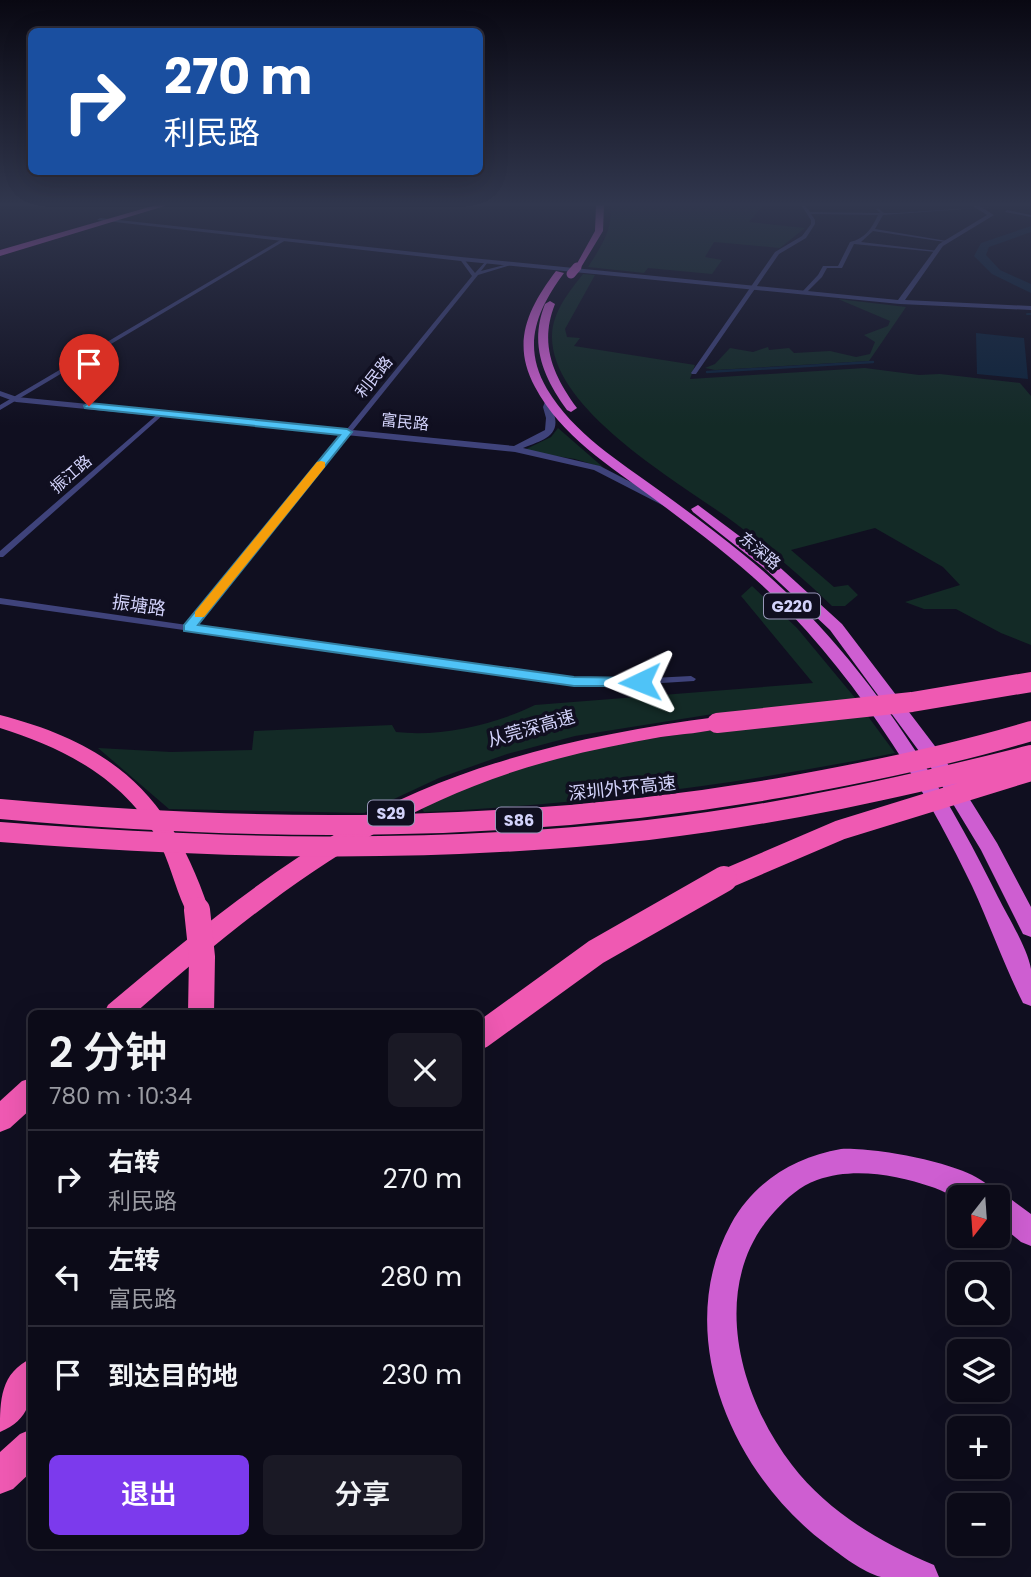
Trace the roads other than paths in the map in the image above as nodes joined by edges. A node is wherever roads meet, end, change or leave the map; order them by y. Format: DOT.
graph roads {
  1 [pos="219,279"];
  2 [pos="471,279"];
  3 [pos="560,279"];
  4 [pos="563,279"];
  5 [pos="665,279"];
  6 [pos="759,279"];
  7 [pos="818,279"];
  8 [pos="917,279"];
  9 [pos="753,287"];
  10 [pos="805,292"];
  11 [pos="900,302"];
  12 [pos="1031,309"];
  13 [pos="694,373"];
  14 [pos="0,393"];
  15 [pos="16,399"];
  16 [pos="549,401"];
  17 [pos="0,408"];
  18 [pos="162,414"];
  19 [pos="347,432"];
  20 [pos="515,449"];
  21 [pos="670,505"];
  22 [pos="0,555"];
  23 [pos="0,601"];
  24 [pos="189,628"];
  25 [pos="691,679"];
  26 [pos="1031,682"];
  27 [pos="0,721"];
  28 [pos="1031,731"];
  29 [pos="1031,755"];
  30 [pos="1031,771"];
  31 [pos="0,809"];
  32 [pos="0,832"];
  33 [pos="990,848"];
  34 [pos="1031,897"];
  35 [pos="1031,928"];
  36 [pos="1031,996"];
  37 [pos="121,1010"];
  38 [pos="201,1010"];
  39 [pos="483,1034"];
  40 [pos="28,1094"];
  41 [pos="0,1118"];
  42 [pos="959,1185"];
  43 [pos="1010,1215"];
  44 [pos="1031,1232"];
  45 [pos="28,1380"];
  46 [pos="0,1415"];
  47 [pos="28,1450"];
  48 [pos="0,1476"];
  49 [pos="922,1577"];
  1 -- 15 [label="street"];
  2 -- 19 [label="street, 利民路"];
  3 -- 16 [label="highway, 东深路 / G220"];
  4 -- 33 [label="highway, 东深路 / G220"];
  5 -- 9 [label="street"];
  6 -- 9 [label="street"];
  7 -- 10 [label="street"];
  8 -- 11 [label="street"];
  9 -- 10 [label="street"];
  9 -- 13 [label="street"];
  10 -- 11 [label="street"];
  11 -- 12 [label="street"];
  14 -- 15 [label="street, 富民路"];
  15 -- 17 [label="street"];
  15 -- 18 [label="street, 富民路"];
  16 -- 20 [label="street"];
  16 -- 21 [label="highway, 东深路 / G220"];
  18 -- 19 [label="street, 富民路"];
  18 -- 22 [label="street, 振江路"];
  19 -- 20 [label="street, 富民路"];
  19 -- 24 [label="street, 利民路"];
  20 -- 21 [label="street, 富民路"];
  21 -- 36 [label="highway, 东深路 / G220"];
  23 -- 24 [label="street, 振塘路"];
  24 -- 25 [label="street, 振塘路"];
  26 -- 37 [label="highway, 从莞深高速 / S29, bridge"];
  27 -- 38 [label="highway, bridge"];
  28 -- 31 [label="highway, 深圳外环高速 / S86, bridge"];
  29 -- 32 [label="highway, S86, bridge"];
  30 -- 39 [label="highway, bridge"];
  33 -- 34 [label="highway"];
  33 -- 35 [label="highway, 东深路 / G220"];
  40 -- 41 [label="highway"];
  42 -- 49 [label="highway"];
  43 -- 44 [label="highway"];
  45 -- 46 [label="highway"];
  47 -- 48 [label="highway"];
}
